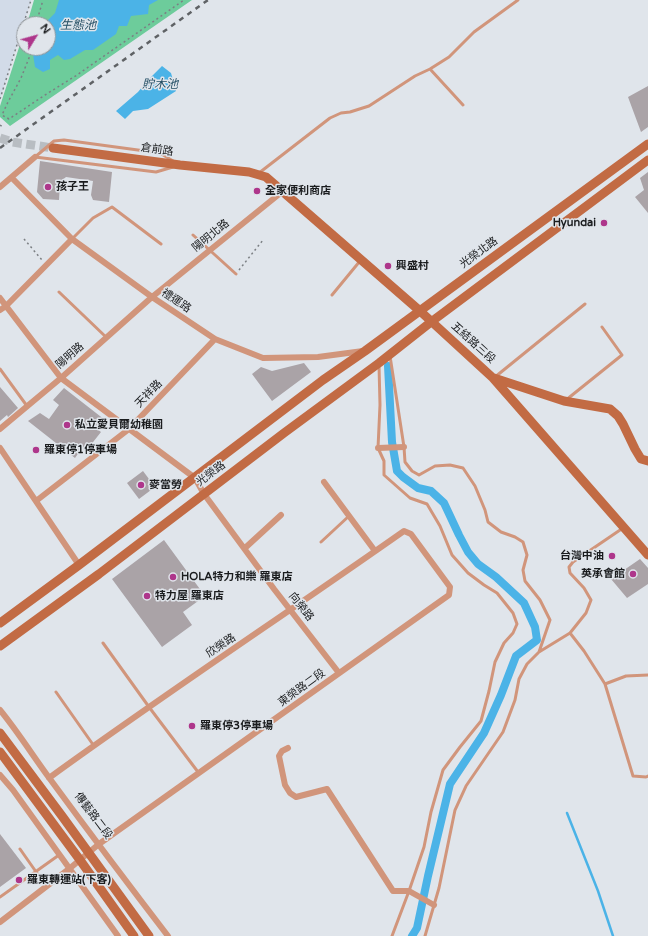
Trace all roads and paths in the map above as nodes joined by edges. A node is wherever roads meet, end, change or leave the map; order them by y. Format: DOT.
graph roads {
  1 [pos="31,0"];
  2 [pos="43,0"];
  3 [pos="184,0"];
  4 [pos="518,0"];
  5 [pos="38,16"];
  6 [pos="30,56"];
  7 [pos="430,69"];
  8 [pos="0,99"];
  9 [pos="463,105"];
  10 [pos="1,116"];
  11 [pos="0,124"];
  12 [pos="3,127"];
  13 [pos="648,144"];
  14 [pos="53,148"];
  15 [pos="35,157"];
  16 [pos="648,160"];
  17 [pos="180,165"];
  18 [pos="258,174"];
  19 [pos="12,178"];
  20 [pos="0,187"];
  21 [pos="283,191"];
  22 [pos="193,235"];
  23 [pos="24,239"];
  24 [pos="72,239"];
  25 [pos="263,240"];
  26 [pos="161,244"];
  27 [pos="210,250"];
  28 [pos="361,260"];
  29 [pos="46,265"];
  30 [pos="236,274"];
  31 [pos="59,292"];
  32 [pos="332,295"];
  33 [pos="152,297"];
  34 [pos="0,298"];
  35 [pos="585,304"];
  36 [pos="6,306"];
  37 [pos="0,310"];
  38 [pos="420,311"];
  39 [pos="431,322"];
  40 [pos="602,327"];
  41 [pos="107,338"];
  42 [pos="215,339"];
  43 [pos="365,351"];
  44 [pos="390,354"];
  45 [pos="379,363"];
  46 [pos="0,370"];
  47 [pos="61,378"];
  48 [pos="494,378"];
  49 [pos="323,380"];
  50 [pos="564,401"];
  51 [pos="27,406"];
  52 [pos="0,429"];
  53 [pos="129,429"];
  54 [pos="404,447"];
  55 [pos="0,448"];
  56 [pos="378,448"];
  57 [pos="648,461"];
  58 [pos="195,478"];
  59 [pos="324,482"];
  60 [pos="204,494"];
  61 [pos="36,501"];
  62 [pos="280,515"];
  63 [pos="349,516"];
  64 [pos="624,527"];
  65 [pos="404,531"];
  66 [pos="321,542"];
  67 [pos="245,548"];
  68 [pos="375,551"];
  69 [pos="648,555"];
  70 [pos="79,565"];
  71 [pos="290,610"];
  72 [pos="0,623"];
  73 [pos="570,633"];
  74 [pos="103,643"];
  75 [pos="0,646"];
  76 [pos="539,652"];
  77 [pos="339,673"];
  78 [pos="648,675"];
  79 [pos="605,684"];
  80 [pos="56,692"];
  81 [pos="149,707"];
  82 [pos="0,710"];
  83 [pos="0,733"];
  84 [pos="94,746"];
  85 [pos="288,748"];
  86 [pos="0,752"];
  87 [pos="199,774"];
  88 [pos="0,775"];
  89 [pos="648,776"];
  90 [pos="49,778"];
  91 [pos="99,844"];
  92 [pos="20,849"];
  93 [pos="89,853"];
  94 [pos="59,855"];
  95 [pos="80,860"];
  96 [pos="70,869"];
  97 [pos="36,871"];
  98 [pos="46,886"];
  99 [pos="409,891"];
  100 [pos="0,897"];
  101 [pos="434,905"];
  102 [pos="0,922"];
  103 [pos="118,936"];
  104 [pos="134,936"];
  105 [pos="149,936"];
  106 [pos="168,936"];
  107 [pos="392,936"];
  108 [pos="425,936"];
  1 -- 8 [label="path"];
  2 -- 5 [label="path"];
  3 -- 10 [label="path"];
  4 -- 7 [label="lane"];
  6 -- 10 [label="path"];
  7 -- 9 [label="lane"];
  7 -- 18 [label="lane"];
  11 -- 12 [label="path"];
  13 -- 38 [label="street, 光榮北路"];
  14 -- 17 [label="street, 倉前路"];
  15 -- 17 [label="lane"];
  15 -- 17 [label="lane"];
  15 -- 19 [label="street"];
  16 -- 39 [label="street"];
  17 -- 18 [label="street, 倉前路"];
  18 -- 21 [label="street, 五結路三段"];
  19 -- 20 [label="street"];
  19 -- 24 [label="street, 禮運路"];
  21 -- 27 [label="street, 陽明北路"];
  21 -- 28 [label="street, 五結路三段"];
  22 -- 27 [label="lane"];
  23 -- 29 [label="path"];
  24 -- 26 [label="lane"];
  24 -- 29 [label="street"];
  24 -- 33 [label="street, 禮運路"];
  25 -- 30 [label="path"];
  27 -- 30 [label="lane"];
  27 -- 33 [label="street, 陽明北路"];
  28 -- 32 [label="lane"];
  28 -- 38 [label="street, 五結路三段"];
  29 -- 36 [label="street"];
  31 -- 41 [label="lane"];
  33 -- 41 [label="street, 陽明路"];
  33 -- 42 [label="street, 禮運路"];
  34 -- 36 [label="street"];
  35 -- 48 [label="lane"];
  36 -- 37 [label="street"];
  36 -- 47 [label="street"];
  38 -- 39 [label="street, 五結路三段"];
  38 -- 43 [label="street, 光榮北路"];
  39 -- 44 [label="street"];
  39 -- 48 [label="street, 五結路三段"];
  40 -- 50 [label="lane"];
  41 -- 47 [label="street, 陽明路"];
  42 -- 43 [label="street, 禮運路"];
  42 -- 53 [label="street, 天祥路"];
  43 -- 49 [label="street, 光榮北路"];
  44 -- 45 [label="street"];
  44 -- 54 [label="lane"];
  45 -- 56 [label="lane"];
  45 -- 60 [label="street, 光榮路"];
  46 -- 51 [label="lane"];
  47 -- 51 [label="street, 陽明路"];
  47 -- 53 [label="street"];
  48 -- 50 [label="street"];
  48 -- 64 [label="street, 五結路三段"];
  49 -- 58 [label="street, 光榮路"];
  50 -- 57 [label="street"];
  51 -- 52 [label="street, 陽明路"];
  53 -- 58 [label="street"];
  53 -- 61 [label="street, 天祥路"];
  54 -- 56 [label="street"];
  54 -- 76 [label="lane"];
  55 -- 61 [label="street"];
  56 -- 99 [label="lane"];
  58 -- 60 [label="street, 向榮路"];
  58 -- 70 [label="street, 光榮路"];
  59 -- 63 [label="street"];
  60 -- 67 [label="street, 向榮路"];
  60 -- 75 [label="street, 光榮路"];
  61 -- 70 [label="street"];
  62 -- 67 [label="street"];
  63 -- 66 [label="lane"];
  63 -- 68 [label="street"];
  64 -- 69 [label="street, 五結路三段"];
  64 -- 73 [label="lane"];
  65 -- 68 [label="street, 欣榮路"];
  65 -- 77 [label="street, 東榮路二段"];
  67 -- 71 [label="street, 向榮路"];
  68 -- 71 [label="street, 欣榮路"];
  70 -- 72 [label="street, 光榮路"];
  71 -- 77 [label="street, 向榮路"];
  71 -- 81 [label="street, 欣榮路"];
  73 -- 76 [label="lane"];
  73 -- 79 [label="lane"];
  74 -- 81 [label="lane"];
  76 -- 101 [label="lane"];
  77 -- 87 [label="street, 東榮路二段"];
  78 -- 79 [label="lane"];
  79 -- 89 [label="lane"];
  80 -- 84 [label="lane"];
  81 -- 84 [label="street, 欣榮路"];
  81 -- 87 [label="lane"];
  82 -- 90 [label="street, 傳藝路二段"];
  83 -- 93 [label="street"];
  84 -- 90 [label="street, 欣榮路"];
  85 -- 99 [label="street"];
  86 -- 95 [label="street"];
  87 -- 91 [label="street, 東榮路二段"];
  88 -- 94 [label="street"];
  90 -- 91 [label="street, 傳藝路二段"];
  91 -- 93 [label="street, 東榮路二段"];
  91 -- 106 [label="street, 傳藝路二段"];
  92 -- 97 [label="lane"];
  93 -- 95 [label="street, 東榮路二段"];
  93 -- 105 [label="street"];
  94 -- 96 [label="street"];
  94 -- 97 [label="lane"];
  95 -- 96 [label="street, 東榮路二段"];
  95 -- 104 [label="street"];
  96 -- 98 [label="street, 東榮路二段"];
  96 -- 103 [label="street"];
  97 -- 98 [label="lane"];
  97 -- 100 [label="lane"];
  98 -- 102 [label="street, 東榮路二段"];
  99 -- 101 [label="street"];
  99 -- 107 [label="lane"];
  101 -- 108 [label="lane"];
}
